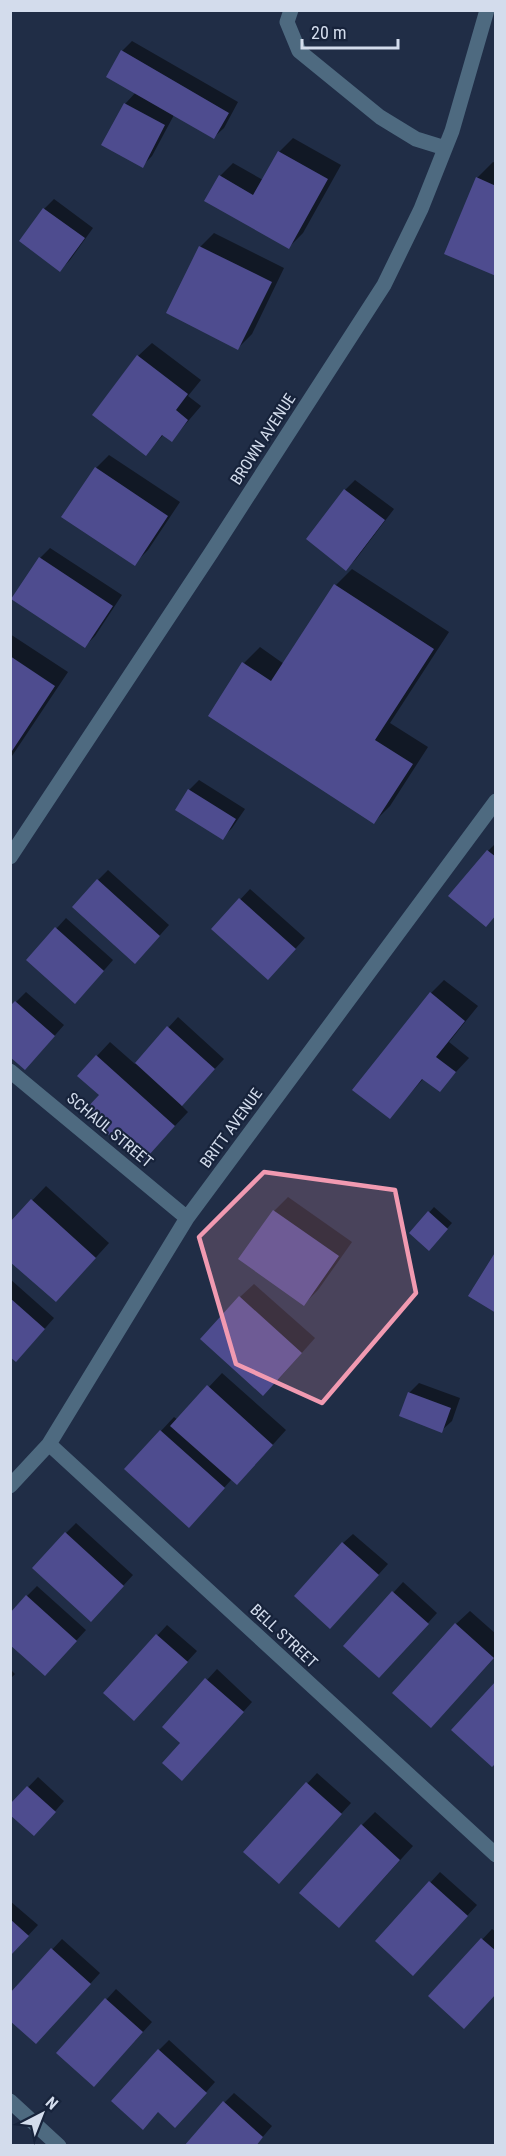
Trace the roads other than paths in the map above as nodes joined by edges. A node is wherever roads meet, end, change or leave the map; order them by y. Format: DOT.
graph roads {
  1 [pos="291,10"];
  2 [pos="487,10"];
  3 [pos="445,148"];
  4 [pos="495,801"];
  5 [pos="12,851"];
  6 [pos="10,1071"];
  7 [pos="187,1218"];
  8 [pos="49,1444"];
  9 [pos="10,1486"];
  10 [pos="495,1855"];
  11 [pos="10,2101"];
  12 [pos="60,2145"];
  1 -- 3 [label="street"];
  2 -- 3 [label="street, BROWN AVENUE"];
  3 -- 5 [label="street, BROWN AVENUE"];
  4 -- 7 [label="street, BRITT AVENUE"];
  6 -- 7 [label="street, SCHAUL STREET"];
  7 -- 8 [label="street, BRITT AVENUE"];
  8 -- 9 [label="street, BRITT AVENUE"];
  8 -- 10 [label="street, BELL STREET"];
  11 -- 12 [label="street"];
}
